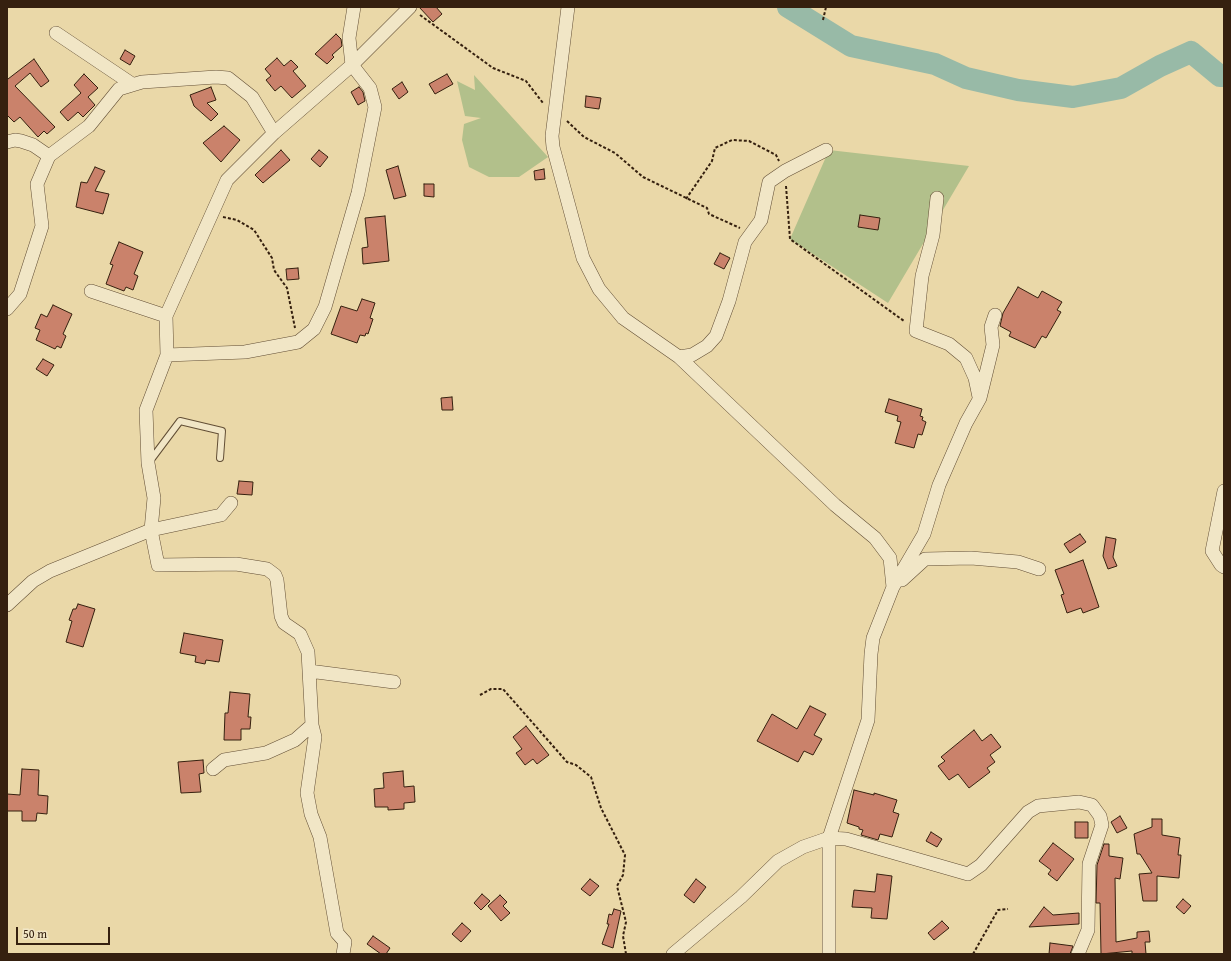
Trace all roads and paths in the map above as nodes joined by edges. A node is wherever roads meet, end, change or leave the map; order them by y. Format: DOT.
graph roads {
  1 [pos="354,7"];
  2 [pos="410,7"];
  3 [pos="568,7"];
  4 [pos="826,7"];
  5 [pos="823,20"];
  6 [pos="56,34"];
  7 [pos="352,65"];
  8 [pos="132,84"];
  9 [pos="556,110"];
  10 [pos="274,133"];
  11 [pos="7,142"];
  12 [pos="826,150"];
  13 [pos="49,156"];
  14 [pos="785,172"];
  15 [pos="937,198"];
  16 [pos="686,199"];
  17 [pos="210,213"];
  18 [pos="752,235"];
  19 [pos="91,291"];
  20 [pos="7,309"];
  21 [pos="995,315"];
  22 [pos="166,316"];
  23 [pos="916,331"];
  24 [pos="298,342"];
  25 [pos="167,355"];
  26 [pos="678,358"];
  27 [pos="980,398"];
  28 [pos="220,458"];
  29 [pos="148,463"];
  30 [pos="1224,491"];
  31 [pos="231,503"];
  32 [pos="151,530"];
  33 [pos="1224,567"];
  34 [pos="1038,569"];
  35 [pos="893,587"];
  36 [pos="7,605"];
  37 [pos="309,671"];
  38 [pos="394,682"];
  39 [pos="480,695"];
  40 [pos="312,725"];
  41 [pos="213,769"];
  42 [pos="829,838"];
  43 [pos="1008,909"];
  44 [pos="343,954"];
  45 [pos="626,954"];
  46 [pos="673,954"];
  47 [pos="829,954"];
  48 [pos="973,954"];
  49 [pos="1078,954"];
  1 -- 7 [label="street"];
  2 -- 7 [label="street"];
  2 -- 9 [label="path"];
  3 -- 9 [label="street"];
  4 -- 5 [label="path"];
  6 -- 8 [label="street"];
  7 -- 10 [label="street"];
  7 -- 24 [label="street"];
  8 -- 10 [label="street"];
  8 -- 13 [label="street"];
  9 -- 16 [label="path"];
  9 -- 26 [label="street"];
  10 -- 17 [label="street"];
  11 -- 13 [label="street"];
  12 -- 14 [label="street"];
  13 -- 20 [label="street"];
  14 -- 16 [label="path"];
  14 -- 18 [label="street"];
  14 -- 23 [label="path"];
  15 -- 23 [label="street"];
  16 -- 18 [label="path"];
  17 -- 22 [label="street"];
  17 -- 24 [label="path"];
  18 -- 26 [label="street"];
  19 -- 22 [label="street"];
  21 -- 27 [label="street"];
  22 -- 25 [label="street"];
  23 -- 27 [label="street"];
  24 -- 25 [label="street"];
  25 -- 29 [label="street"];
  26 -- 35 [label="street"];
  27 -- 35 [label="street"];
  28 -- 29 [label="lane"];
  29 -- 32 [label="street"];
  30 -- 33 [label="street"];
  31 -- 32 [label="street"];
  32 -- 36 [label="street"];
  32 -- 37 [label="street"];
  34 -- 35 [label="street"];
  35 -- 42 [label="street"];
  37 -- 38 [label="street"];
  37 -- 40 [label="street"];
  39 -- 45 [label="path"];
  40 -- 41 [label="street"];
  40 -- 44 [label="street"];
  42 -- 46 [label="street"];
  42 -- 47 [label="street"];
  42 -- 49 [label="street"];
  43 -- 48 [label="path"];
}
